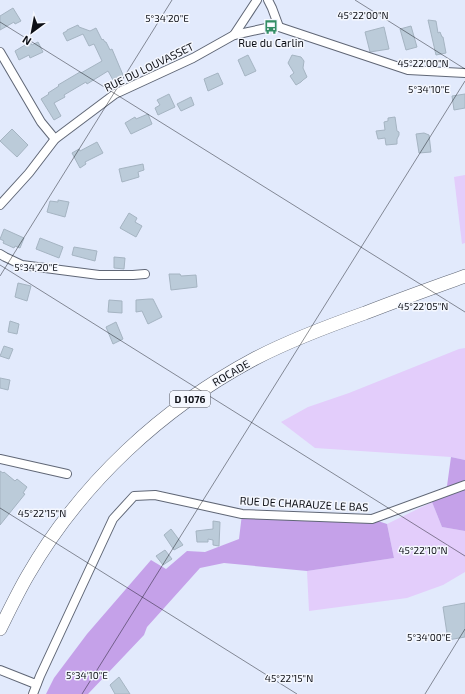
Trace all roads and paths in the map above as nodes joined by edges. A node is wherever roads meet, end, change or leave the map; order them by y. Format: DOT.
graph roads {
  1 [pos="257,0"];
  2 [pos="268,0"];
  3 [pos="279,27"];
  4 [pos="234,35"];
  5 [pos="0,52"];
  6 [pos="465,73"];
  7 [pos="55,139"];
  8 [pos="0,205"];
  9 [pos="0,254"];
  10 [pos="145,274"];
  11 [pos="465,276"];
  12 [pos="0,459"];
  13 [pos="67,474"];
  14 [pos="465,485"];
  15 [pos="0,629"];
  16 [pos="0,670"];
  17 [pos="37,683"];
  18 [pos="33,694"];
  1 -- 4 [label="street, RUE DU LOUVASSET"];
  2 -- 3 [label="street"];
  3 -- 4 [label="street"];
  3 -- 6 [label="street"];
  4 -- 7 [label="street, RUE DU LOUVASSET"];
  5 -- 7 [label="street"];
  7 -- 8 [label="street, RUE DU LOUVASSET"];
  9 -- 10 [label="street"];
  11 -- 15 [label="main road, ROCADE / D 1076"];
  12 -- 13 [label="street"];
  14 -- 17 [label="street, RUE DE CHARAUZE LE BAS"];
  16 -- 17 [label="street"];
  17 -- 18 [label="street, RUE DE CHARAUZE LE BAS"];
}
